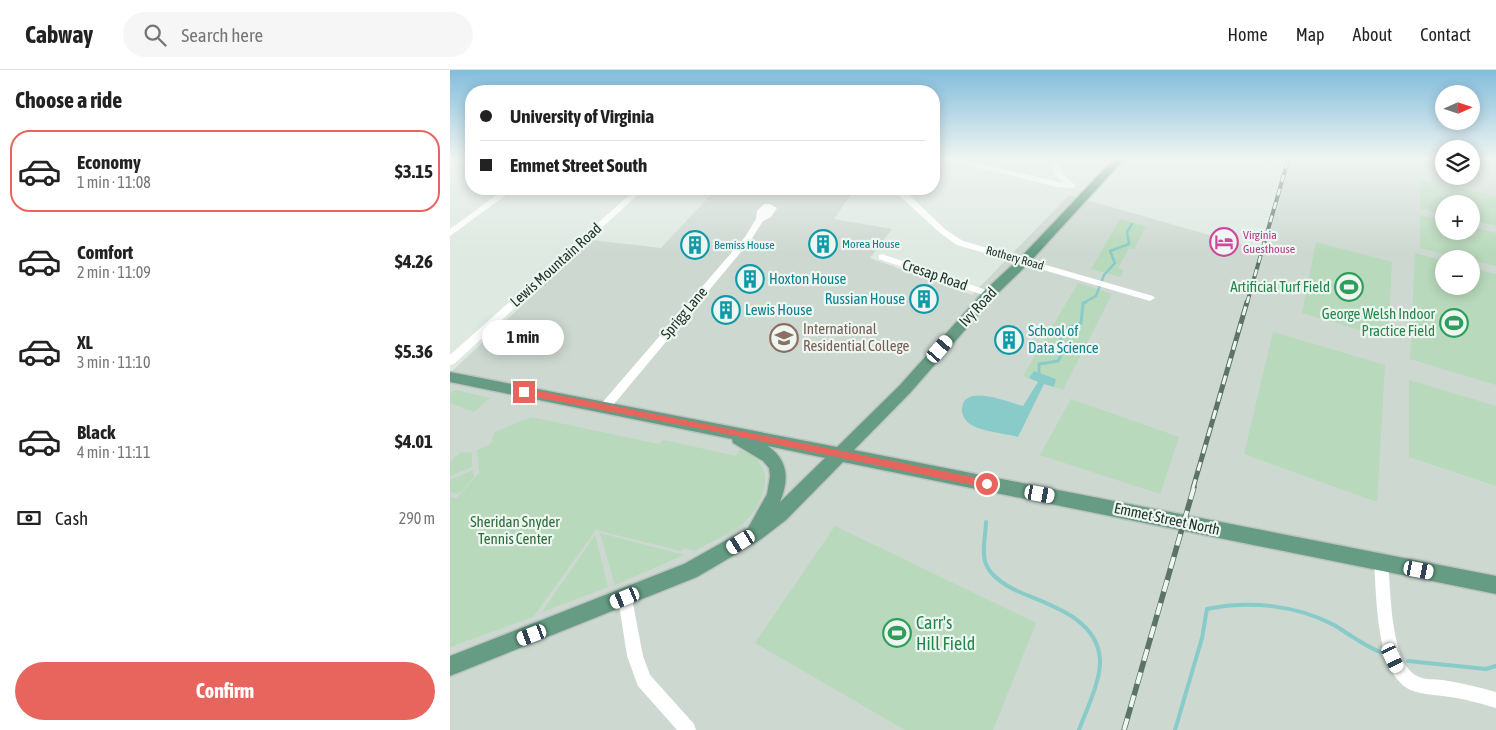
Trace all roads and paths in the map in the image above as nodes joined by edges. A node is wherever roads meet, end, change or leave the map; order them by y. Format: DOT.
graph roads {
  1 [pos="1089,191"];
  2 [pos="502,195"];
  3 [pos="633,195"];
  4 [pos="904,195"];
  5 [pos="760,219"];
  6 [pos="450,233"];
  7 [pos="882,257"];
  8 [pos="1024,260"];
  9 [pos="989,294"];
  10 [pos="1150,298"];
  11 [pos="450,361"];
  12 [pos="450,377"];
  13 [pos="605,407"];
  14 [pos="726,431"];
  15 [pos="838,454"];
  16 [pos="754,534"];
  17 [pos="1381,563"];
  18 [pos="1496,586"];
  19 [pos="625,598"];
  20 [pos="450,666"];
  21 [pos="1496,700"];
  22 [pos="688,730"];
  1 -- 8 [label="main road, Ivy Road"];
  2 -- 6 [label="street"];
  3 -- 11 [label="street, Lewis Mountain Road"];
  4 -- 8 [label="street, Rothery Road"];
  5 -- 13 [label="street, Sprigg Lane"];
  7 -- 9 [label="street, Cresap Road"];
  8 -- 9 [label="main road, Ivy Road"];
  8 -- 10 [label="street, Rothery Road"];
  9 -- 15 [label="main road, Ivy Road"];
  12 -- 13 [label="main road, Emmet Street North"];
  13 -- 14 [label="main road, Emmet Street North"];
  14 -- 15 [label="main road, Emmet Street North"];
  14 -- 16 [label="main road"];
  15 -- 16 [label="main road, Ivy Road"];
  15 -- 17 [label="main road, Emmet Street North"];
  16 -- 19 [label="main road, Ivy Road"];
  17 -- 18 [label="main road, Emmet Street North"];
  17 -- 21 [label="street"];
  19 -- 20 [label="main road, Ivy Road"];
  19 -- 22 [label="street"];
}
